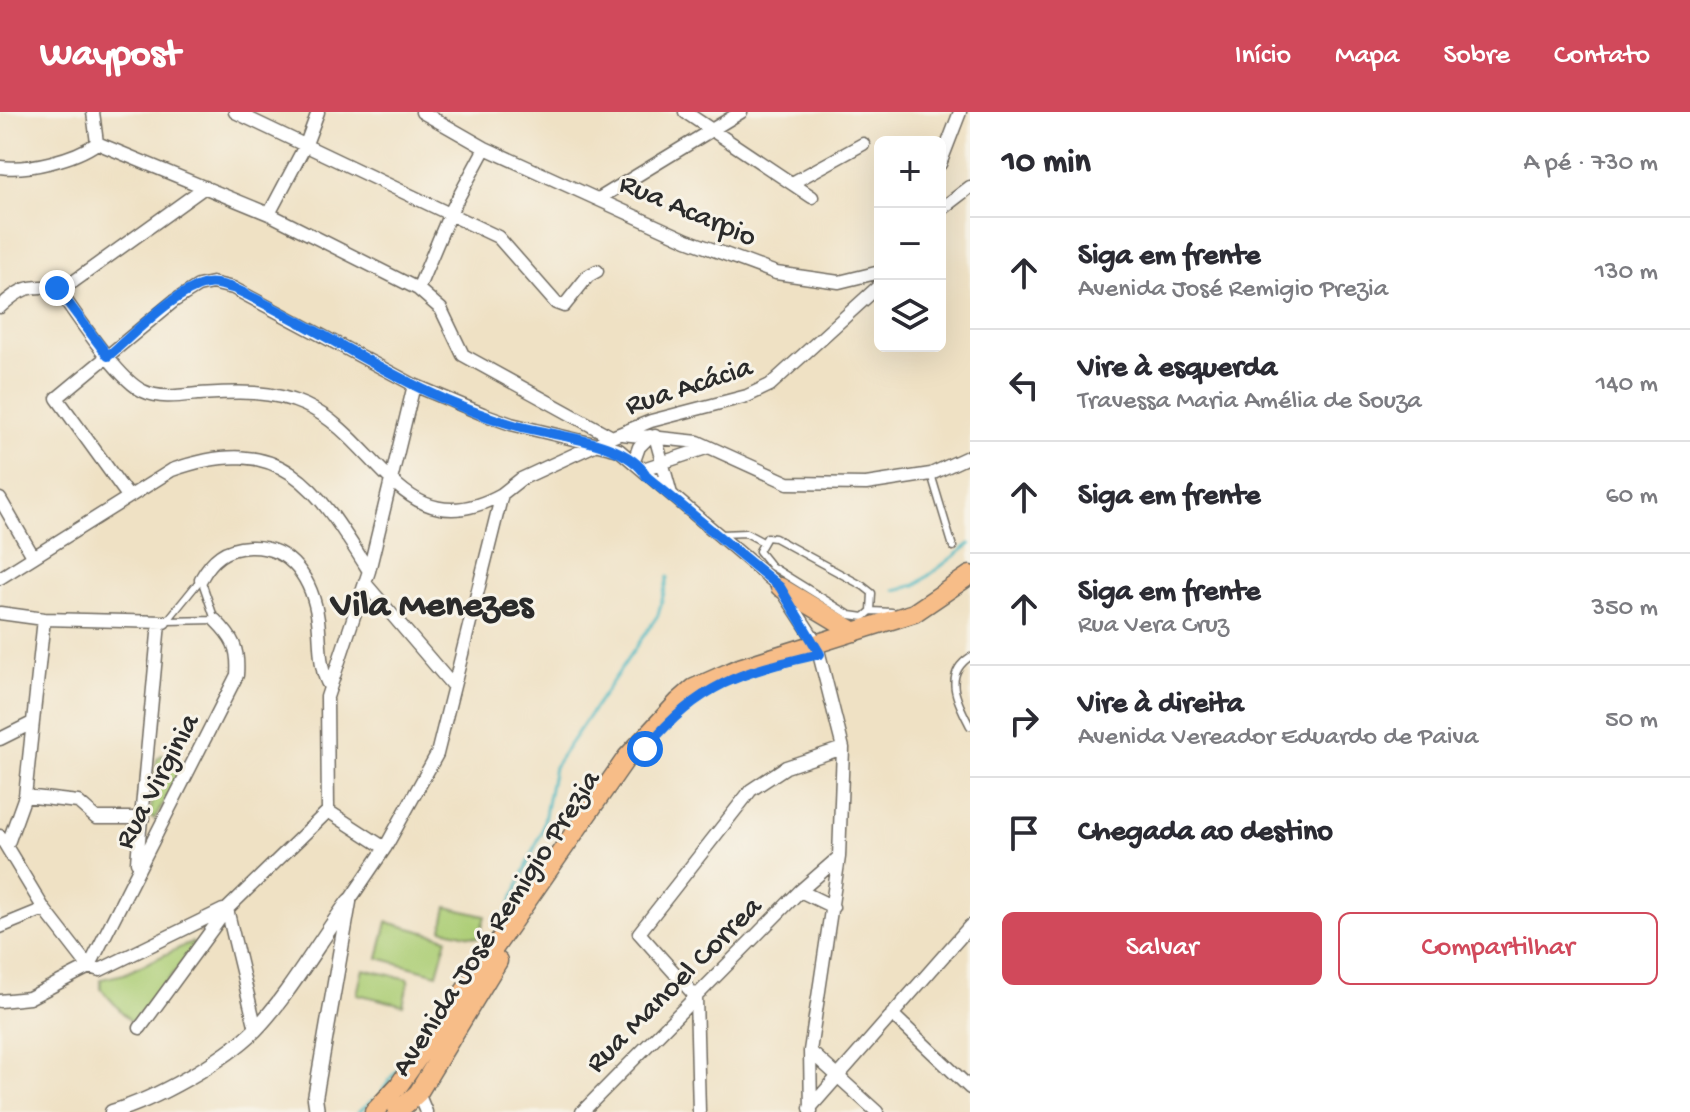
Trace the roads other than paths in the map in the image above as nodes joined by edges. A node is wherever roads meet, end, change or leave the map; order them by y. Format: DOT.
graph roads {
  1 [pos="93,112"];
  2 [pos="235,112"];
  3 [pos="318,112"];
  4 [pos="685,112"];
  5 [pos="741,112"];
  6 [pos="960,112"];
  7 [pos="430,114"];
  8 [pos="707,130"];
  9 [pos="97,143"];
  10 [pos="306,144"];
  11 [pos="863,144"];
  12 [pos="485,148"];
  13 [pos="946,148"];
  14 [pos="0,167"];
  15 [pos="792,183"];
  16 [pos="205,187"];
  17 [pos="970,187"];
  18 [pos="812,197"];
  19 [pos="600,198"];
  20 [pos="943,208"];
  21 [pos="450,213"];
  22 [pos="269,214"];
  23 [pos="597,271"];
  24 [pos="874,273"];
  25 [pos="57,288"];
  26 [pos="418,289"];
  27 [pos="874,290"];
  28 [pos="0,307"];
  29 [pos="108,356"];
  30 [pos="414,385"];
  31 [pos="616,436"];
  32 [pos="653,436"];
  33 [pos="595,445"];
  34 [pos="706,448"];
  35 [pos="970,456"];
  36 [pos="665,463"];
  37 [pos="638,465"];
  38 [pos="931,474"];
  39 [pos="393,485"];
  40 [pos="502,494"];
  41 [pos="671,494"];
  42 [pos="128,496"];
  43 [pos="0,499"];
  44 [pos="721,534"];
  45 [pos="761,541"];
  46 [pos="953,547"];
  47 [pos="33,556"];
  48 [pos="970,575"];
  49 [pos="367,577"];
  50 [pos="0,578"];
  51 [pos="201,579"];
  52 [pos="780,587"];
  53 [pos="970,590"];
  54 [pos="871,611"];
  55 [pos="0,613"];
  56 [pos="914,613"];
  57 [pos="44,619"];
  58 [pos="215,620"];
  59 [pos="163,622"];
  60 [pos="855,632"];
  61 [pos="818,648"];
  62 [pos="970,657"];
  63 [pos="453,686"];
  64 [pos="330,687"];
  65 [pos="30,724"];
  66 [pos="970,726"];
  67 [pos="0,739"];
  68 [pos="843,748"];
  69 [pos="25,796"];
  70 [pos="328,811"];
  71 [pos="143,818"];
  72 [pos="4,841"];
  73 [pos="385,848"];
  74 [pos="839,857"];
  75 [pos="135,871"];
  76 [pos="800,891"];
  77 [pos="349,901"];
  78 [pos="833,907"];
  79 [pos="44,909"];
  80 [pos="227,909"];
  81 [pos="0,927"];
  82 [pos="968,929"];
  83 [pos="327,931"];
  84 [pos="345,939"];
  85 [pos="89,967"];
  86 [pos="696,997"];
  87 [pos="0,1001"];
  88 [pos="892,1014"];
  89 [pos="140,1028"];
  90 [pos="256,1029"];
  91 [pos="810,1051"];
  92 [pos="836,1074"];
  93 [pos="970,1088"];
  94 [pos="418,1093"];
  95 [pos="810,1110"];
  96 [pos="112,1112"];
  97 [pos="317,1112"];
  98 [pos="374,1112"];
  99 [pos="397,1112"];
  100 [pos="426,1112"];
  101 [pos="582,1112"];
  102 [pos="699,1112"];
  103 [pos="877,1112"];
  1 -- 9 [label="street"];
  2 -- 10 [label="street"];
  3 -- 10 [label="street"];
  4 -- 8 [label="street"];
  5 -- 8 [label="street"];
  6 -- 13 [label="street"];
  7 -- 12 [label="street, Rua Acarpio"];
  8 -- 15 [label="street"];
  8 -- 19 [label="street"];
  9 -- 14 [label="street"];
  9 -- 16 [label="street"];
  10 -- 21 [label="street"];
  10 -- 22 [label="street"];
  11 -- 15 [label="street"];
  12 -- 19 [label="street, Rua Acarpio"];
  12 -- 21 [label="street"];
  15 -- 18 [label="street"];
  16 -- 22 [label="street"];
  16 -- 25 [label="street"];
  17 -- 20 [label="street"];
  19 -- 24 [label="street, Rua Acarpio"];
  21 -- 23 [label="street"];
  21 -- 26 [label="street"];
  22 -- 26 [label="street"];
  25 -- 28 [label="street"];
  25 -- 29 [label="street"];
  26 -- 31 [label="street"];
  27 -- 31 [label="street, Rua Acácia"];
  29 -- 30 [label="street"];
  29 -- 39 [label="street"];
  29 -- 42 [label="street"];
  30 -- 33 [label="street"];
  30 -- 39 [label="street"];
  31 -- 32 [label="street"];
  31 -- 33 [label="street, Rua Acácia"];
  32 -- 34 [label="street"];
  32 -- 36 [label="street"];
  32 -- 37 [label="street"];
  33 -- 37 [label="street"];
  33 -- 40 [label="street, Rua Acácia"];
  34 -- 36 [label="street"];
  34 -- 38 [label="street"];
  35 -- 38 [label="street"];
  36 -- 37 [label="street"];
  36 -- 41 [label="street"];
  37 -- 41 [label="street"];
  38 -- 46 [label="lane"];
  39 -- 40 [label="street, Rua Acácia"];
  39 -- 49 [label="street"];
  40 -- 63 [label="street"];
  41 -- 44 [label="street"];
  42 -- 47 [label="street"];
  42 -- 49 [label="street"];
  43 -- 47 [label="street"];
  44 -- 45 [label="lane"];
  44 -- 52 [label="street"];
  45 -- 54 [label="lane"];
  45 -- 54 [label="lane"];
  47 -- 50 [label="street"];
  48 -- 56 [label="main road, Avenida José Remigio Prezia"];
  49 -- 63 [label="street"];
  49 -- 64 [label="street"];
  51 -- 58 [label="lane"];
  51 -- 59 [label="lane"];
  51 -- 64 [label="street"];
  52 -- 60 [label="main road"];
  52 -- 61 [label="street"];
  53 -- 61 [label="main road, Avenida José Remigio Prezia"];
  54 -- 56 [label="lane"];
  55 -- 57 [label="street"];
  56 -- 60 [label="main road, Avenida José Remigio Prezia"];
  57 -- 59 [label="street"];
  57 -- 65 [label="street"];
  58 -- 59 [label="lane"];
  58 -- 75 [label="street, Rua Virginia"];
  59 -- 71 [label="street"];
  60 -- 61 [label="main road, Avenida José Remigio Prezia"];
  61 -- 68 [label="street"];
  61 -- 94 [label="main road, Avenida José Remigio Prezia"];
  61 -- 98 [label="main road, Avenida José Remigio Prezia"];
  62 -- 66 [label="lane"];
  63 -- 73 [label="street"];
  64 -- 70 [label="street"];
  65 -- 67 [label="street"];
  65 -- 69 [label="street"];
  68 -- 74 [label="street"];
  68 -- 86 [label="street"];
  69 -- 71 [label="street"];
  69 -- 72 [label="street"];
  70 -- 73 [label="street"];
  70 -- 80 [label="street"];
  71 -- 75 [label="street"];
  72 -- 79 [label="street"];
  73 -- 77 [label="street"];
  74 -- 76 [label="street, Rua Manoel Correa"];
  74 -- 78 [label="street"];
  75 -- 85 [label="street, Rua Virginia"];
  76 -- 78 [label="street, Rua Manoel Correa"];
  76 -- 86 [label="street, Rua Manoel Correa"];
  77 -- 83 [label="street"];
  77 -- 84 [label="street"];
  78 -- 91 [label="street"];
  79 -- 81 [label="street"];
  79 -- 85 [label="street"];
  80 -- 85 [label="street"];
  80 -- 89 [label="street"];
  80 -- 90 [label="street"];
  82 -- 88 [label="street"];
  83 -- 84 [label="street"];
  83 -- 90 [label="street"];
  84 -- 97 [label="street"];
  85 -- 87 [label="street"];
  86 -- 101 [label="street, Rua Manoel Correa"];
  86 -- 102 [label="street"];
  88 -- 92 [label="street"];
  88 -- 93 [label="street"];
  90 -- 96 [label="street"];
  91 -- 92 [label="street"];
  91 -- 95 [label="street"];
  92 -- 95 [label="street"];
  92 -- 103 [label="street"];
  94 -- 99 [label="main road, Avenida José Remigio Prezia"];
  94 -- 100 [label="street"];
}
